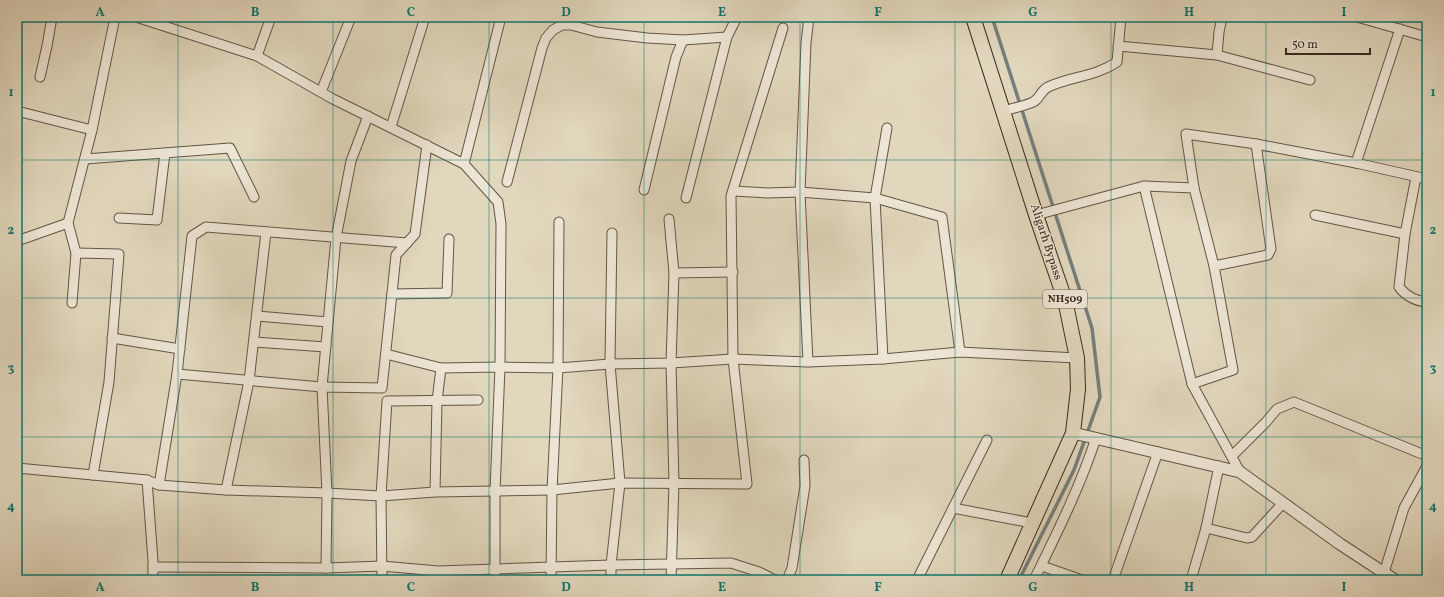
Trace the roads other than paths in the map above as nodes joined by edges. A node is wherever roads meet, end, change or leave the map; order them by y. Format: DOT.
graph roads {
  1 [pos="52,17"];
  2 [pos="115,17"];
  3 [pos="136,17"];
  4 [pos="271,17"];
  5 [pos="351,17"];
  6 [pos="425,17"];
  7 [pos="501,17"];
  8 [pos="736,17"];
  9 [pos="809,17"];
  10 [pos="973,17"];
  11 [pos="1122,17"];
  12 [pos="1222,17"];
  13 [pos="1358,17"];
  14 [pos="572,21"];
  15 [pos="783,28"];
  16 [pos="1400,29"];
  17 [pos="727,37"];
  18 [pos="1427,37"];
  19 [pos="682,40"];
  20 [pos="1118,46"];
  21 [pos="1217,55"];
  22 [pos="257,56"];
  23 [pos="40,77"];
  24 [pos="1310,80"];
  25 [pos="321,92"];
  26 [pos="1006,110"];
  27 [pos="17,111"];
  28 [pos="368,116"];
  29 [pos="391,127"];
  30 [pos="887,128"];
  31 [pos="92,130"];
  32 [pos="1256,144"];
  33 [pos="427,145"];
  34 [pos="165,153"];
  35 [pos="85,159"];
  36 [pos="1356,162"];
  37 [pos="464,164"];
  38 [pos="1416,177"];
  39 [pos="1427,179"];
  40 [pos="506,182"];
  41 [pos="1144,186"];
  42 [pos="1194,188"];
  43 [pos="644,190"];
  44 [pos="733,192"];
  45 [pos="800,192"];
  46 [pos="254,197"];
  47 [pos="686,198"];
  48 [pos="874,198"];
  49 [pos="1041,214"];
  50 [pos="1315,215"];
  51 [pos="119,218"];
  52 [pos="669,219"];
  53 [pos="559,222"];
  54 [pos="68,223"];
  55 [pos="266,232"];
  56 [pos="612,233"];
  57 [pos="1405,234"];
  58 [pos="336,238"];
  59 [pos="450,239"];
  60 [pos="17,241"];
  61 [pos="391,242"];
  62 [pos="406,243"];
  63 [pos="76,253"];
  64 [pos="396,255"];
  65 [pos="1214,266"];
  66 [pos="733,272"];
  67 [pos="674,273"];
  68 [pos="392,294"];
  69 [pos="1427,302"];
  70 [pos="72,304"];
  71 [pos="257,316"];
  72 [pos="328,322"];
  73 [pos="112,338"];
  74 [pos="254,342"];
  75 [pos="326,347"];
  76 [pos="180,349"];
  77 [pos="960,352"];
  78 [pos="386,354"];
  79 [pos="1077,358"];
  80 [pos="733,359"];
  81 [pos="883,359"];
  82 [pos="808,362"];
  83 [pos="671,363"];
  84 [pos="610,364"];
  85 [pos="500,367"];
  86 [pos="441,368"];
  87 [pos="558,368"];
  88 [pos="177,374"];
  89 [pos="250,381"];
  90 [pos="1192,384"];
  91 [pos="322,387"];
  92 [pos="382,388"];
  93 [pos="478,400"];
  94 [pos="438,401"];
  95 [pos="387,402"];
  96 [pos="1077,434"];
  97 [pos="1094,438"];
  98 [pos="986,440"];
  99 [pos="1158,452"];
  100 [pos="1232,456"];
  101 [pos="1427,456"];
  102 [pos="804,460"];
  103 [pos="1219,466"];
  104 [pos="1427,466"];
  105 [pos="17,468"];
  106 [pos="1240,472"];
  107 [pos="93,475"];
  108 [pos="147,480"];
  109 [pos="620,483"];
  110 [pos="674,483"];
  111 [pos="159,485"];
  112 [pos="226,490"];
  113 [pos="552,490"];
  114 [pos="495,491"];
  115 [pos="435,492"];
  116 [pos="326,493"];
  117 [pos="381,496"];
  118 [pos="1283,503"];
  119 [pos="953,508"];
  120 [pos="1032,523"];
  121 [pos="1206,528"];
  122 [pos="672,564"];
  123 [pos="611,565"];
  124 [pos="382,566"];
  125 [pos="1042,566"];
  126 [pos="153,567"];
  127 [pos="551,567"];
  128 [pos="326,568"];
  129 [pos="494,570"];
  130 [pos="438,576"];
  131 [pos="1381,576"];
  132 [pos="153,580"];
  133 [pos="382,580"];
  134 [pos="495,580"];
  135 [pos="551,580"];
  136 [pos="611,580"];
  137 [pos="671,580"];
  138 [pos="775,580"];
  139 [pos="787,580"];
  140 [pos="917,580"];
  141 [pos="1007,580"];
  142 [pos="1034,580"];
  143 [pos="1082,580"];
  144 [pos="1113,580"];
  145 [pos="1191,580"];
  146 [pos="1395,580"];
  1 -- 23 [label="street"];
  2 -- 31 [label="street"];
  3 -- 22 [label="street"];
  4 -- 22 [label="street"];
  5 -- 25 [label="street"];
  6 -- 29 [label="street"];
  7 -- 37 [label="street"];
  8 -- 17 [label="street"];
  9 -- 45 [label="street"];
  10 -- 26 [label="highway, Aligarh Bypass / NH509"];
  11 -- 20 [label="street"];
  12 -- 21 [label="street"];
  13 -- 16 [label="street"];
  14 -- 19 [label="street"];
  14 -- 40 [label="street"];
  15 -- 44 [label="street"];
  16 -- 18 [label="street"];
  16 -- 36 [label="street"];
  17 -- 19 [label="street"];
  17 -- 47 [label="street"];
  19 -- 43 [label="street"];
  20 -- 21 [label="street"];
  20 -- 26 [label="street"];
  21 -- 24 [label="street"];
  22 -- 25 [label="street"];
  25 -- 28 [label="street"];
  26 -- 49 [label="highway, Aligarh Bypass / NH509"];
  27 -- 31 [label="street"];
  28 -- 29 [label="street"];
  28 -- 58 [label="street"];
  29 -- 33 [label="street"];
  30 -- 48 [label="street"];
  31 -- 35 [label="street"];
  32 -- 36 [label="street"];
  32 -- 42 [label="street"];
  32 -- 65 [label="street"];
  33 -- 37 [label="street"];
  33 -- 62 [label="street"];
  34 -- 35 [label="street"];
  34 -- 46 [label="street"];
  34 -- 51 [label="street"];
  35 -- 54 [label="street"];
  36 -- 38 [label="street"];
  37 -- 85 [label="street"];
  38 -- 39 [label="street"];
  38 -- 57 [label="street"];
  41 -- 42 [label="street"];
  41 -- 49 [label="street"];
  41 -- 90 [label="street"];
  42 -- 65 [label="street"];
  44 -- 45 [label="street"];
  44 -- 66 [label="street"];
  45 -- 48 [label="street"];
  45 -- 82 [label="street"];
  48 -- 77 [label="street"];
  48 -- 81 [label="street"];
  49 -- 79 [label="highway, Aligarh Bypass / NH509"];
  50 -- 57 [label="street"];
  52 -- 67 [label="street"];
  53 -- 87 [label="street"];
  54 -- 60 [label="street"];
  54 -- 63 [label="street"];
  55 -- 58 [label="street"];
  55 -- 71 [label="street"];
  55 -- 76 [label="street"];
  56 -- 84 [label="street"];
  57 -- 69 [label="street"];
  58 -- 61 [label="street"];
  58 -- 72 [label="street"];
  59 -- 68 [label="street"];
  61 -- 62 [label="street"];
  61 -- 64 [label="street"];
  62 -- 64 [label="street"];
  63 -- 70 [label="street"];
  63 -- 73 [label="street"];
  64 -- 68 [label="street"];
  65 -- 90 [label="street"];
  66 -- 67 [label="street"];
  66 -- 80 [label="street"];
  67 -- 83 [label="street"];
  68 -- 78 [label="street"];
  71 -- 72 [label="street"];
  71 -- 74 [label="street"];
  72 -- 75 [label="street"];
  73 -- 76 [label="street"];
  73 -- 107 [label="street"];
  74 -- 75 [label="street"];
  74 -- 89 [label="street"];
  75 -- 91 [label="street"];
  76 -- 88 [label="street"];
  77 -- 79 [label="street"];
  77 -- 81 [label="street"];
  78 -- 86 [label="street"];
  78 -- 92 [label="street"];
  79 -- 96 [label="highway, Aligarh Bypass / NH509"];
  80 -- 82 [label="street"];
  80 -- 83 [label="street"];
  80 -- 110 [label="street"];
  81 -- 82 [label="street"];
  83 -- 84 [label="street"];
  83 -- 110 [label="street"];
  84 -- 87 [label="street"];
  84 -- 109 [label="street"];
  85 -- 86 [label="street"];
  85 -- 87 [label="street"];
  85 -- 114 [label="street"];
  86 -- 94 [label="street"];
  87 -- 113 [label="street"];
  88 -- 89 [label="street"];
  88 -- 111 [label="street"];
  89 -- 91 [label="street"];
  89 -- 112 [label="street"];
  90 -- 100 [label="street"];
  91 -- 92 [label="street"];
  91 -- 116 [label="street"];
  92 -- 95 [label="street"];
  93 -- 94 [label="street"];
  94 -- 95 [label="street"];
  94 -- 115 [label="street"];
  95 -- 117 [label="street"];
  96 -- 97 [label="street"];
  96 -- 120 [label="highway, Aligarh Bypass / NH509"];
  97 -- 99 [label="street"];
  97 -- 125 [label="street"];
  98 -- 119 [label="street"];
  99 -- 103 [label="street"];
  99 -- 144 [label="street"];
  100 -- 101 [label="street"];
  100 -- 106 [label="street"];
  102 -- 139 [label="street"];
  103 -- 106 [label="street"];
  103 -- 121 [label="street"];
  104 -- 131 [label="street"];
  105 -- 107 [label="street"];
  106 -- 118 [label="street"];
  107 -- 108 [label="street"];
  108 -- 111 [label="street"];
  108 -- 126 [label="street"];
  109 -- 110 [label="street"];
  109 -- 113 [label="street"];
  109 -- 123 [label="street"];
  110 -- 122 [label="street"];
  111 -- 112 [label="street"];
  112 -- 116 [label="street"];
  113 -- 114 [label="street"];
  113 -- 127 [label="street"];
  114 -- 115 [label="street"];
  114 -- 129 [label="street"];
  115 -- 117 [label="street"];
  116 -- 117 [label="street"];
  116 -- 128 [label="street"];
  117 -- 124 [label="street"];
  118 -- 121 [label="street"];
  118 -- 131 [label="street"];
  119 -- 120 [label="street"];
  119 -- 140 [label="street"];
  120 -- 141 [label="highway, Aligarh Bypass / NH509"];
  121 -- 145 [label="street"];
  122 -- 123 [label="street"];
  122 -- 137 [label="street"];
  122 -- 138 [label="street"];
  123 -- 127 [label="street"];
  123 -- 136 [label="street"];
  124 -- 128 [label="street"];
  124 -- 130 [label="street"];
  124 -- 133 [label="street"];
  125 -- 142 [label="street"];
  125 -- 143 [label="street"];
  126 -- 128 [label="street"];
  126 -- 132 [label="street"];
  127 -- 129 [label="street"];
  127 -- 135 [label="street"];
  129 -- 130 [label="street"];
  129 -- 134 [label="street"];
  131 -- 146 [label="street"];
}
